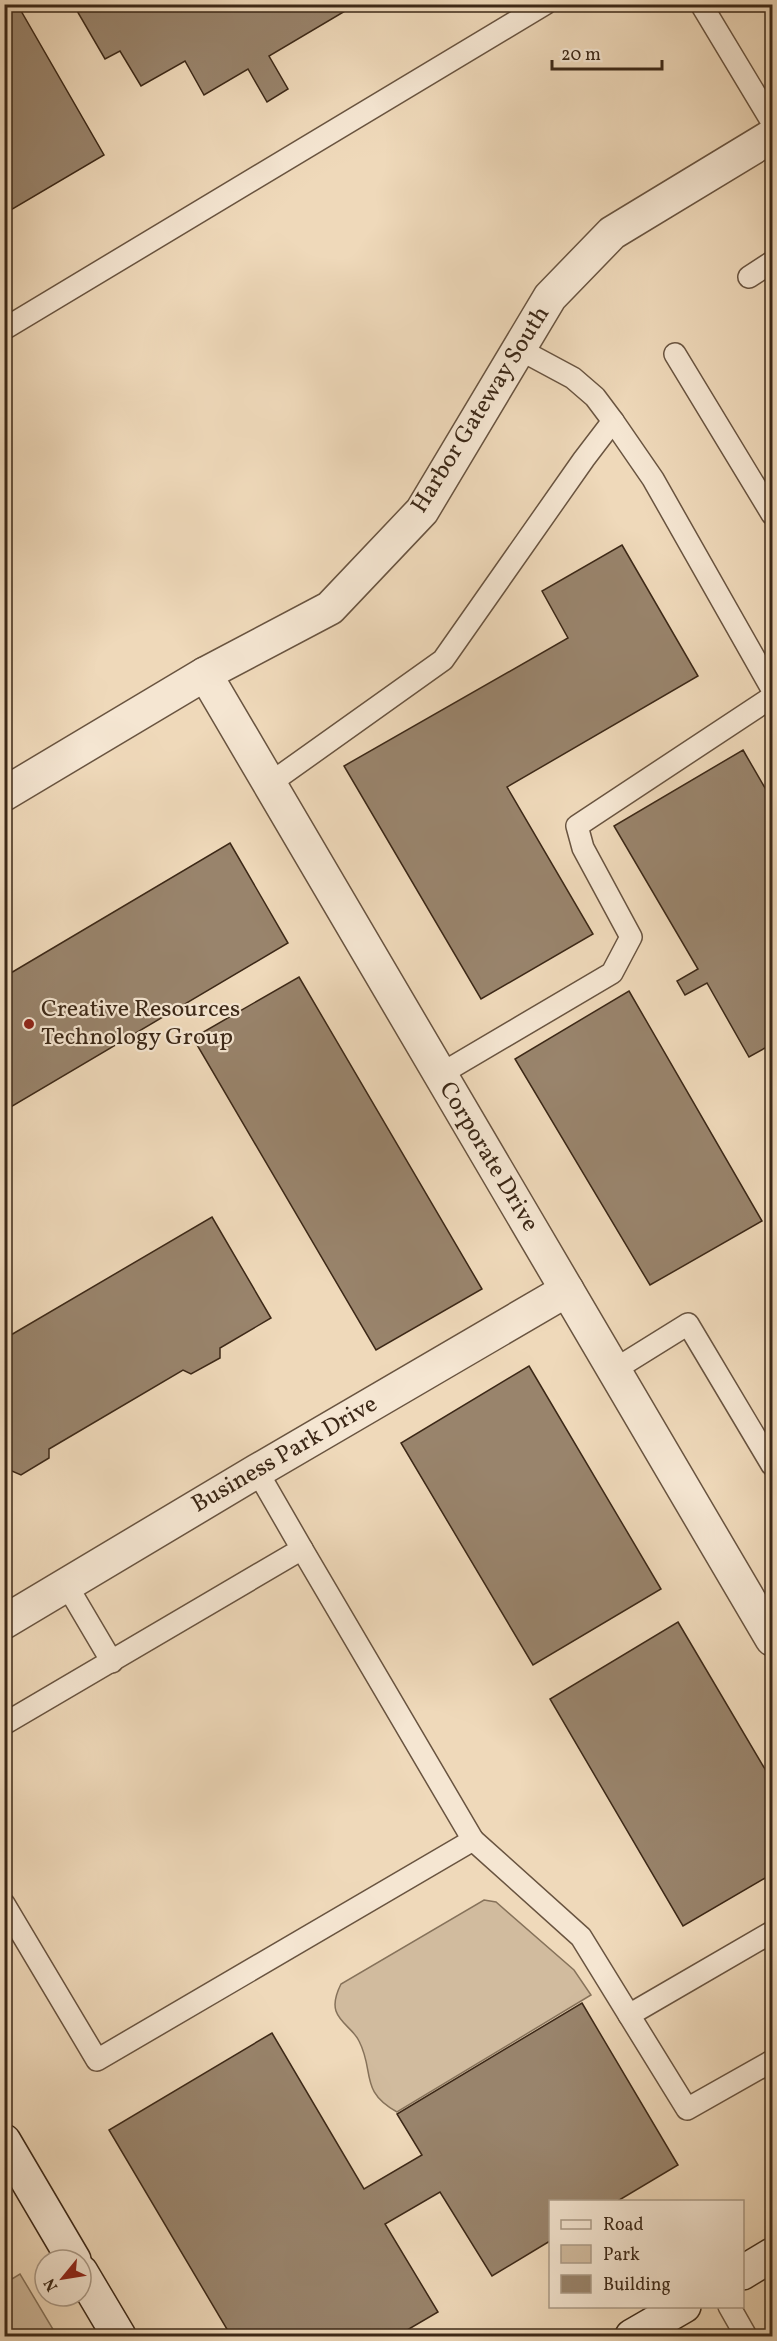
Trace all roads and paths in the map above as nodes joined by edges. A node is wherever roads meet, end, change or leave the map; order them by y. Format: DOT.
graph roads {
  1 [pos="545,4"];
  2 [pos="701,4"];
  3 [pos="772,122"];
  4 [pos="772,136"];
  5 [pos="772,262"];
  6 [pos="749,277"];
  7 [pos="4,329"];
  8 [pos="519,349"];
  9 [pos="675,354"];
  10 [pos="614,421"];
  11 [pos="772,514"];
  12 [pos="205,674"];
  13 [pos="772,689"];
  14 [pos="772,697"];
  15 [pos="269,784"];
  16 [pos="4,794"];
  17 [pos="439,1075"];
  18 [pos="567,1290"];
  19 [pos="614,1370"];
  20 [pos="772,1465"];
  21 [pos="257,1471"];
  22 [pos="302,1550"];
  23 [pos="66,1584"];
  24 [pos="4,1622"];
  25 [pos="772,1639"];
  26 [pos="112,1662"];
  27 [pos="4,1724"];
  28 [pos="473,1840"];
  29 [pos="4,1904"];
  30 [pos="772,1932"];
  31 [pos="629,2015"];
  32 [pos="772,2061"];
  33 [pos="4,2141"];
  34 [pos="67,2248"];
  35 [pos="772,2255"];
  36 [pos="744,2272"];
  37 [pos="93,2293"];
  38 [pos="682,2308"];
  39 [pos="730,2308"];
  40 [pos="119,2337"];
  41 [pos="632,2337"];
  42 [pos="747,2337"];
  1 -- 7 [label="lane"];
  2 -- 3 [label="lane"];
  4 -- 8 [label="street, Harbor Gateway South"];
  5 -- 6 [label="lane"];
  8 -- 10 [label="lane"];
  8 -- 12 [label="street, Harbor Gateway South"];
  9 -- 11 [label="lane"];
  10 -- 13 [label="lane"];
  10 -- 15 [label="lane"];
  12 -- 15 [label="street, Corporate Drive"];
  12 -- 16 [label="street, Harbor Gateway South"];
  14 -- 17 [label="lane"];
  15 -- 17 [label="street, Corporate Drive"];
  17 -- 18 [label="street, Corporate Drive"];
  18 -- 19 [label="street, Corporate Drive"];
  18 -- 21 [label="street, Business Park Drive"];
  19 -- 20 [label="lane"];
  19 -- 25 [label="street, Corporate Drive"];
  21 -- 22 [label="lane"];
  21 -- 23 [label="street, Business Park Drive"];
  22 -- 26 [label="lane"];
  22 -- 28 [label="lane"];
  23 -- 24 [label="street, Business Park Drive"];
  23 -- 26 [label="lane"];
  26 -- 27 [label="lane"];
  28 -- 29 [label="lane"];
  28 -- 31 [label="lane"];
  30 -- 31 [label="lane"];
  31 -- 32 [label="lane"];
  33 -- 34 [label="street"];
  35 -- 36 [label="street"];
  37 -- 40 [label="street"];
  38 -- 41 [label="street"];
  39 -- 42 [label="lane"];
}
